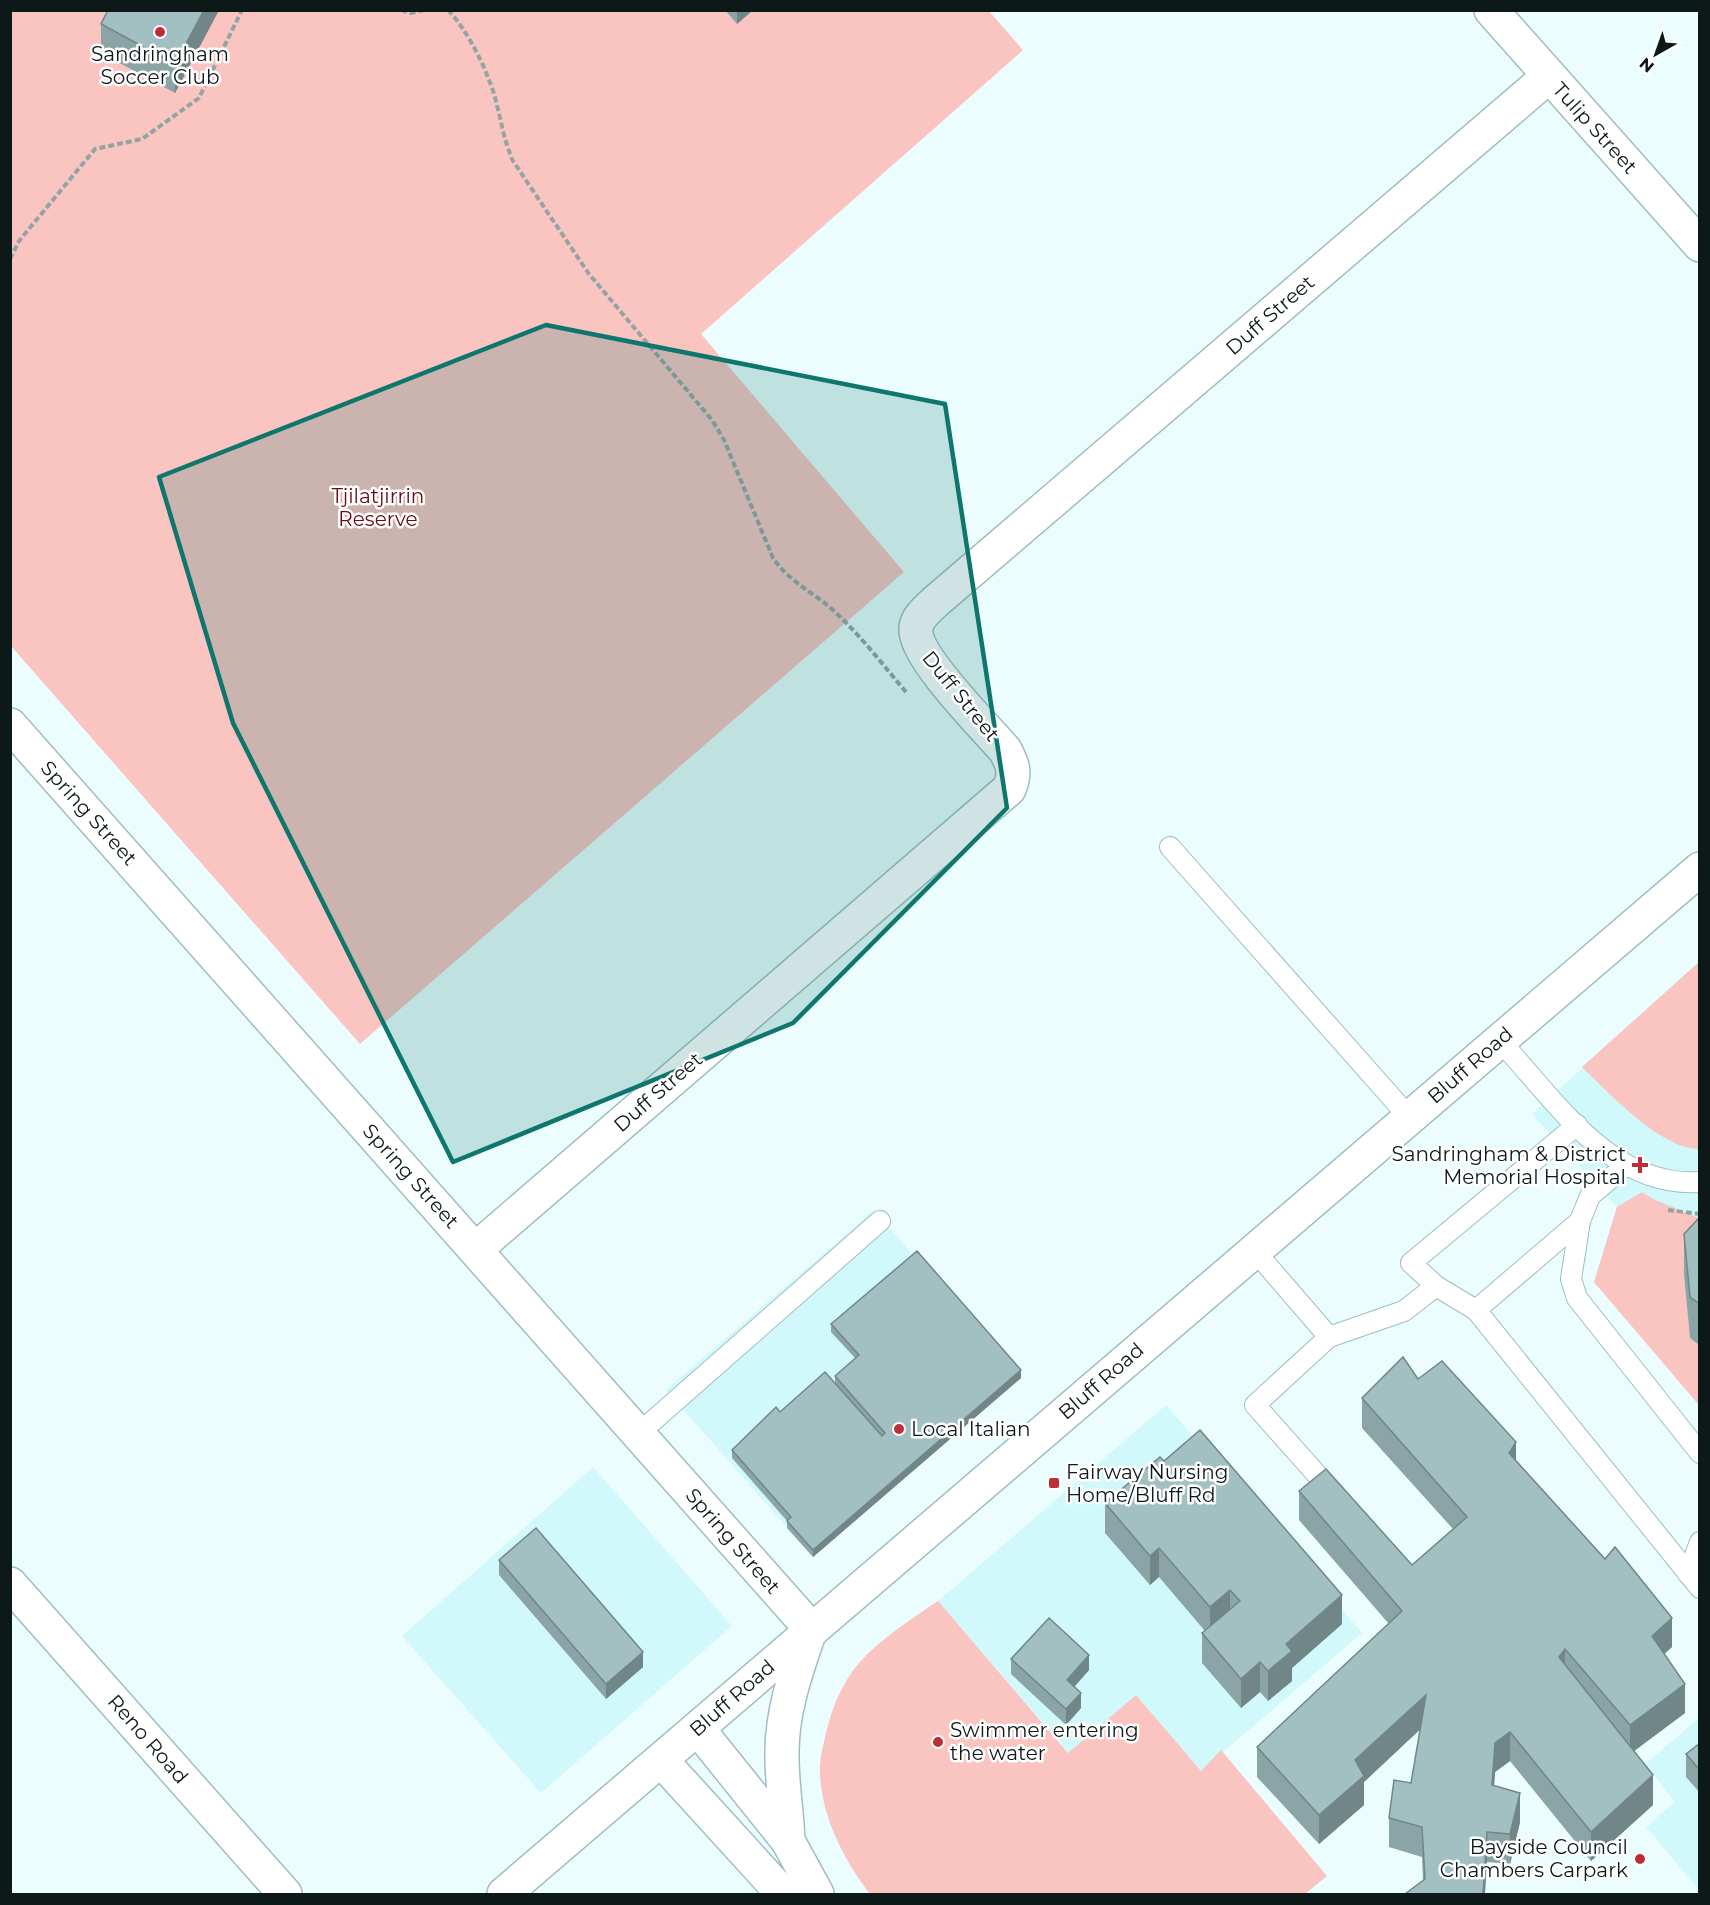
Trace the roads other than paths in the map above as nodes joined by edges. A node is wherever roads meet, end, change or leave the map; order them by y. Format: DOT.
graph roads {
  1 [pos="1491,10"];
  2 [pos="1549,76"];
  3 [pos="1700,246"];
  4 [pos="10,725"];
  5 [pos="1170,847"];
  6 [pos="1700,869"];
  7 [pos="1499,1040"];
  8 [pos="1409,1117"];
  9 [pos="1577,1125"];
  10 [pos="1625,1166"];
  11 [pos="1700,1182"];
  12 [pos="880,1221"];
  13 [pos="1580,1221"];
  14 [pos="476,1249"];
  15 [pos="1254,1250"];
  16 [pos="1436,1286"];
  17 [pos="1476,1310"];
  18 [pos="1329,1337"];
  19 [pos="639,1434"];
  20 [pos="1700,1452"];
  21 [pos="1350,1512"];
  22 [pos="1700,1542"];
  23 [pos="1694,1581"];
  24 [pos="10,1584"];
  25 [pos="811,1629"];
  26 [pos="698,1729"];
  27 [pos="660,1760"];
  28 [pos="788,1841"];
  29 [pos="285,1894"];
  30 [pos="504,1894"];
  31 [pos="783,1894"];
  32 [pos="817,1894"];
  1 -- 2 [label="street, Tulip Street"];
  2 -- 3 [label="street, Tulip Street"];
  2 -- 14 [label="street, Duff Street"];
  4 -- 14 [label="street, Spring Street"];
  5 -- 8 [label="lane"];
  6 -- 7 [label="street, Bluff Road"];
  7 -- 8 [label="street, Bluff Road"];
  7 -- 9 [label="lane"];
  8 -- 15 [label="street, Bluff Road"];
  9 -- 10 [label="lane"];
  9 -- 16 [label="lane"];
  10 -- 11 [label="lane"];
  10 -- 13 [label="lane"];
  12 -- 19 [label="lane"];
  13 -- 17 [label="lane"];
  13 -- 20 [label="lane"];
  14 -- 19 [label="street, Spring Street"];
  15 -- 18 [label="lane"];
  15 -- 25 [label="street, Bluff Road"];
  16 -- 17 [label="lane"];
  16 -- 18 [label="lane"];
  17 -- 23 [label="lane"];
  18 -- 21 [label="lane"];
  19 -- 25 [label="street, Spring Street"];
  22 -- 23 [label="lane"];
  24 -- 29 [label="street, Reno Road"];
  25 -- 26 [label="street, Bluff Road"];
  25 -- 28 [label="street"];
  26 -- 27 [label="street, Bluff Road"];
  26 -- 28 [label="street"];
  27 -- 30 [label="street, Bluff Road"];
  27 -- 31 [label="street"];
  28 -- 32 [label="street"];
}
